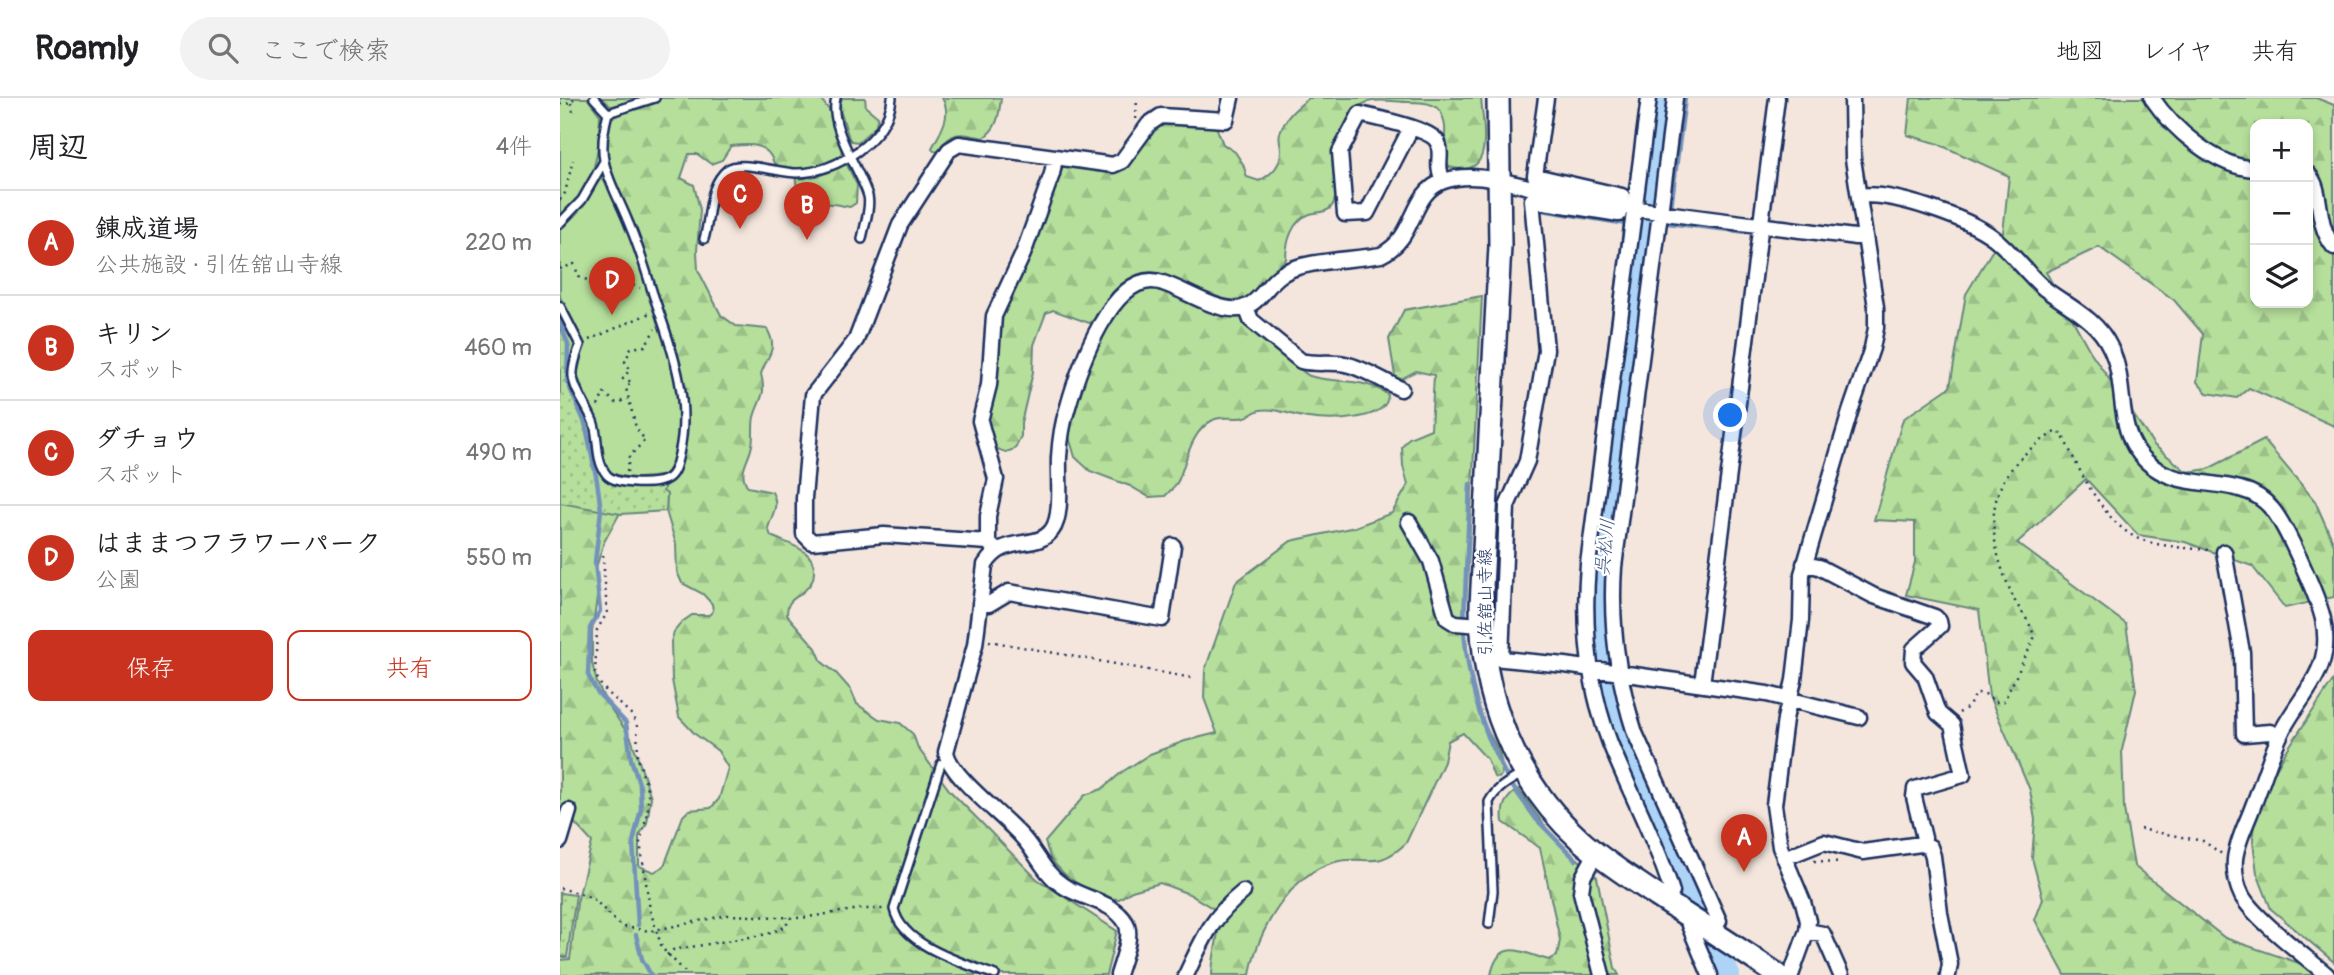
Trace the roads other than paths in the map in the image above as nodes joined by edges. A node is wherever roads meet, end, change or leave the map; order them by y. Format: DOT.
graph roads {
  1 [pos="594,98"];
  2 [pos="655,98"];
  3 [pos="827,98"];
  4 [pos="836,98"];
  5 [pos="892,98"];
  6 [pos="1231,98"];
  7 [pos="1498,98"];
  8 [pos="1546,98"];
  9 [pos="1648,98"];
  10 [pos="1675,98"];
  11 [pos="1777,98"];
  12 [pos="1852,98"];
  13 [pos="2152,98"];
  14 [pos="834,108"];
  15 [pos="608,113"];
  16 [pos="1411,128"];
  17 [pos="849,157"];
  18 [pos="1055,158"];
  19 [pos="603,163"];
  20 [pos="2250,169"];
  21 [pos="1443,181"];
  22 [pos="1500,181"];
  23 [pos="2313,182"];
  24 [pos="1859,196"];
  25 [pos="1631,207"];
  26 [pos="1659,211"];
  27 [pos="560,223"];
  28 [pos="1761,225"];
  29 [pos="1865,236"];
  30 [pos="704,239"];
  31 [pos="862,239"];
  32 [pos="2334,247"];
  33 [pos="560,306"];
  34 [pos="1245,307"];
  35 [pos="1401,389"];
  36 [pos="1409,523"];
  37 [pos="1173,546"];
  38 [pos="992,547"];
  39 [pos="2224,552"];
  40 [pos="1804,564"];
  41 [pos="980,603"];
  42 [pos="1481,625"];
  43 [pos="2329,657"];
  44 [pos="1493,659"];
  45 [pos="1592,669"];
  46 [pos="1616,672"];
  47 [pos="1702,684"];
  48 [pos="1790,699"];
  49 [pos="1859,717"];
  50 [pos="2280,736"];
  51 [pos="947,761"];
  52 [pos="1525,772"];
  53 [pos="569,811"];
  54 [pos="560,841"];
  55 [pos="1921,844"];
  56 [pos="1596,853"];
  57 [pos="1791,856"];
  58 [pos="1243,892"];
  59 [pos="1666,901"];
  60 [pos="1691,919"];
  61 [pos="1489,924"];
  62 [pos="1807,931"];
  63 [pos="1717,932"];
  64 [pos="1705,973"];
  65 [pos="1838,974"];
  66 [pos="995,975"];
  67 [pos="1118,975"];
  68 [pos="1185,975"];
  69 [pos="1602,975"];
  70 [pos="1778,975"];
  71 [pos="1791,975"];
  72 [pos="1948,975"];
  73 [pos="2327,975"];
  1 -- 15 [label="lane"];
  2 -- 15 [label="lane"];
  3 -- 14 [label="lane"];
  4 -- 14 [label="lane"];
  5 -- 17 [label="lane"];
  6 -- 18 [label="street"];
  7 -- 22 [label="main road, 引佐舘山寺線"];
  8 -- 25 [label="street"];
  9 -- 25 [label="street"];
  10 -- 26 [label="street"];
  11 -- 28 [label="street"];
  12 -- 24 [label="street"];
  13 -- 20 [label="street"];
  14 -- 17 [label="lane"];
  15 -- 19 [label="lane"];
  16 -- 16 [label="street"];
  16 -- 21 [label="street"];
  17 -- 30 [label="lane"];
  17 -- 31 [label="lane"];
  18 -- 38 [label="street"];
  18 -- 38 [label="street"];
  19 -- 27 [label="lane"];
  19 -- 33 [label="lane"];
  21 -- 22 [label="street"];
  21 -- 34 [label="street"];
  22 -- 25 [label="street"];
  22 -- 42 [label="main road, 引佐舘山寺線"];
  23 -- 32 [label="street"];
  24 -- 29 [label="street"];
  24 -- 43 [label="street"];
  25 -- 26 [label="street"];
  25 -- 44 [label="street"];
  25 -- 45 [label="street"];
  26 -- 28 [label="street"];
  26 -- 46 [label="street"];
  28 -- 29 [label="street"];
  28 -- 47 [label="street"];
  29 -- 40 [label="street"];
  34 -- 35 [label="street"];
  34 -- 38 [label="street"];
  36 -- 42 [label="street"];
  37 -- 41 [label="street"];
  38 -- 41 [label="street"];
  39 -- 50 [label="street"];
  40 -- 48 [label="street"];
  40 -- 55 [label="street"];
  41 -- 51 [label="street"];
  42 -- 44 [label="main road, 引佐舘山寺線"];
  43 -- 50 [label="street"];
  44 -- 45 [label="street"];
  44 -- 52 [label="main road, 引佐舘山寺線"];
  45 -- 46 [label="street"];
  45 -- 59 [label="street"];
  46 -- 47 [label="street"];
  46 -- 63 [label="street"];
  47 -- 48 [label="street"];
  48 -- 49 [label="street"];
  48 -- 57 [label="street"];
  50 -- 73 [label="street"];
  51 -- 66 [label="lane"];
  51 -- 67 [label="street"];
  52 -- 56 [label="main road, 引佐舘山寺線"];
  52 -- 61 [label="lane"];
  53 -- 54 [label="street"];
  55 -- 57 [label="street"];
  55 -- 72 [label="street"];
  56 -- 59 [label="main road, 引佐舘山寺線"];
  56 -- 69 [label="street"];
  57 -- 62 [label="street"];
  58 -- 68 [label="street"];
  59 -- 60 [label="main road, 引佐舘山寺線"];
  60 -- 63 [label="main road, 引佐舘山寺線"];
  60 -- 64 [label="street"];
  62 -- 65 [label="street"];
  62 -- 71 [label="street"];
  63 -- 70 [label="main road, 引佐舘山寺線"];
}
